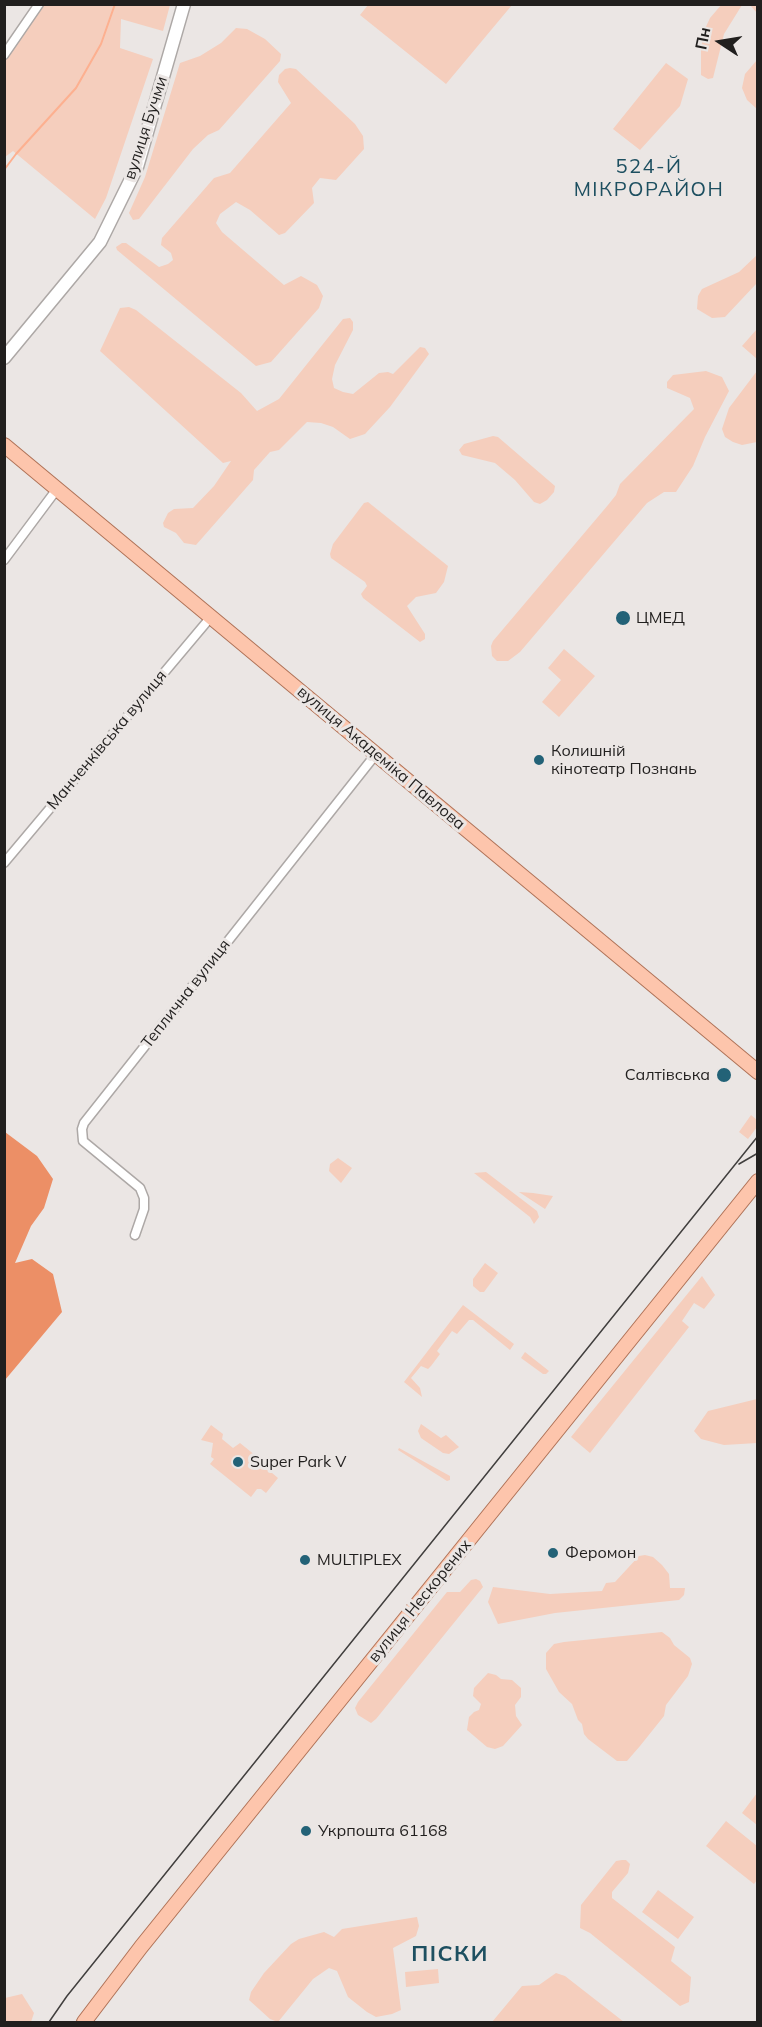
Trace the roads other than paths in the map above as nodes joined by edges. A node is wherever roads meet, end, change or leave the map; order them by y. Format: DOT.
graph roads {
  1 [pos="39,4"];
  2 [pos="184,4"];
  3 [pos="4,55"];
  4 [pos="4,358"];
  5 [pos="4,445"];
  6 [pos="57,489"];
  7 [pos="4,560"];
  8 [pos="210,618"];
  9 [pos="376,753"];
  10 [pos="4,863"];
  11 [pos="758,1072"];
  12 [pos="758,1180"];
  13 [pos="135,1234"];
  14 [pos="85,2022"];
  1 -- 3 [label="street"];
  2 -- 4 [label="street, вулиця Бучми"];
  5 -- 6 [label="main road, вулиця Академіка Павлова"];
  6 -- 7 [label="street"];
  6 -- 8 [label="main road, вулиця Академіка Павлова"];
  8 -- 9 [label="main road, вулиця Академіка Павлова"];
  8 -- 10 [label="street, Манченківська вулиця"];
  9 -- 11 [label="main road, вулиця Академіка Павлова"];
  9 -- 13 [label="street, Теплична вулиця"];
  12 -- 14 [label="main road, вулиця Нескорених"];
}
